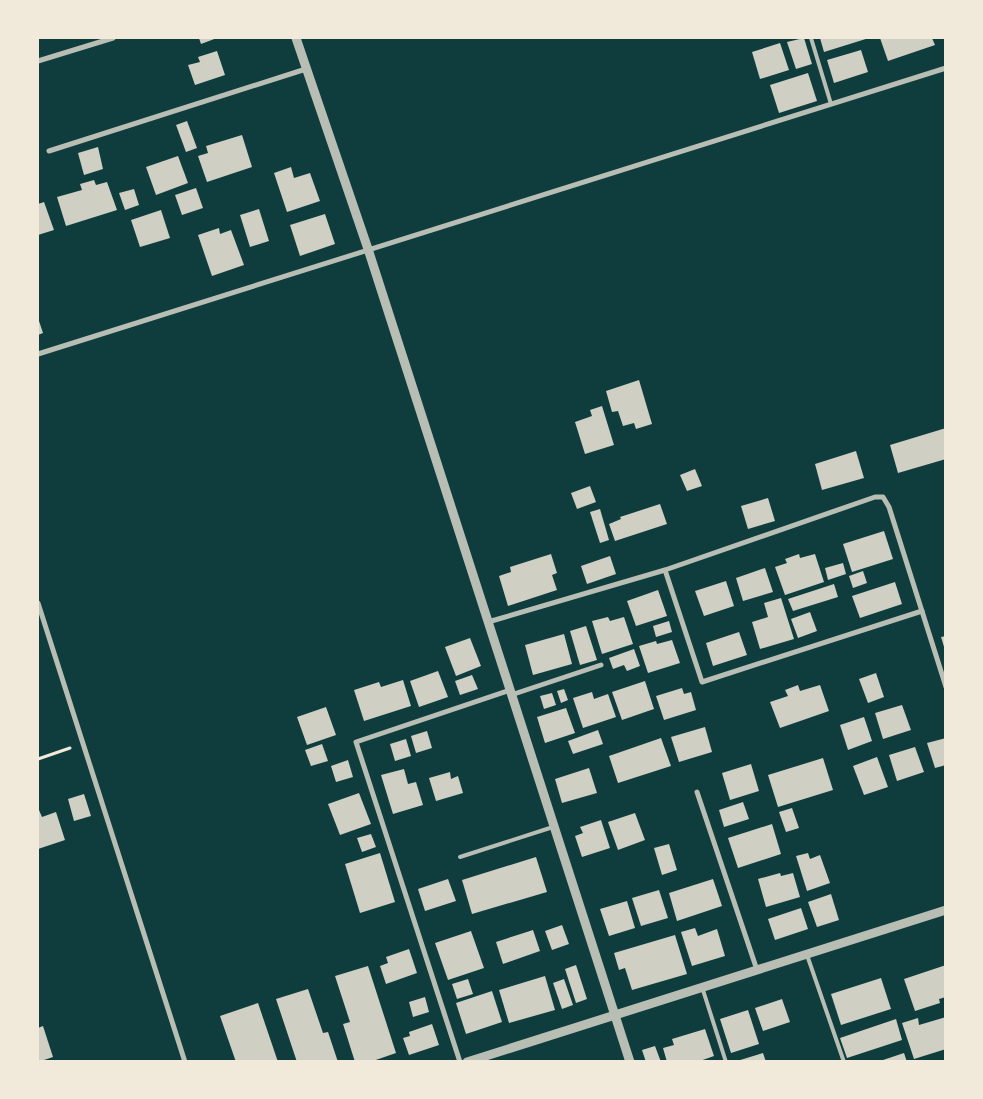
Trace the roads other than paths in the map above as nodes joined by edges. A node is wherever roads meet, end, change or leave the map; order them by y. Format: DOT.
graph roads {
  1 [pos="113,38"];
  2 [pos="296,38"];
  3 [pos="811,38"];
  4 [pos="38,61"];
  5 [pos="946,68"];
  6 [pos="306,69"];
  7 [pos="832,104"];
  8 [pos="50,151"];
  9 [pos="368,249"];
  10 [pos="38,354"];
  11 [pos="665,570"];
  12 [pos="38,604"];
  13 [pos="922,612"];
  14 [pos="488,622"];
  15 [pos="601,664"];
  16 [pos="946,686"];
  17 [pos="510,692"];
  18 [pos="697,792"];
  19 [pos="554,827"];
  20 [pos="460,857"];
  21 [pos="946,910"];
  22 [pos="806,954"];
  23 [pos="758,970"];
  24 [pos="702,988"];
  25 [pos="615,1015"];
  26 [pos="185,1062"];
  27 [pos="460,1062"];
  28 [pos="467,1062"];
  29 [pos="630,1062"];
  30 [pos="726,1062"];
  31 [pos="844,1062"];
  1 -- 4 [label="street"];
  2 -- 6 [label="street"];
  3 -- 7 [label="lane"];
  5 -- 7 [label="street"];
  6 -- 8 [label="street"];
  6 -- 9 [label="street"];
  7 -- 9 [label="street"];
  9 -- 10 [label="street"];
  9 -- 14 [label="street"];
  11 -- 13 [label="street"];
  11 -- 13 [label="street"];
  11 -- 14 [label="street"];
  12 -- 26 [label="street"];
  13 -- 16 [label="street"];
  14 -- 17 [label="street"];
  15 -- 17 [label="street"];
  17 -- 19 [label="street"];
  17 -- 27 [label="street"];
  18 -- 23 [label="street"];
  19 -- 20 [label="lane"];
  19 -- 25 [label="street"];
  21 -- 22 [label="street"];
  22 -- 23 [label="street"];
  22 -- 31 [label="lane"];
  23 -- 24 [label="street"];
  24 -- 25 [label="street"];
  24 -- 30 [label="lane"];
  25 -- 28 [label="street"];
  25 -- 29 [label="street"];
}
